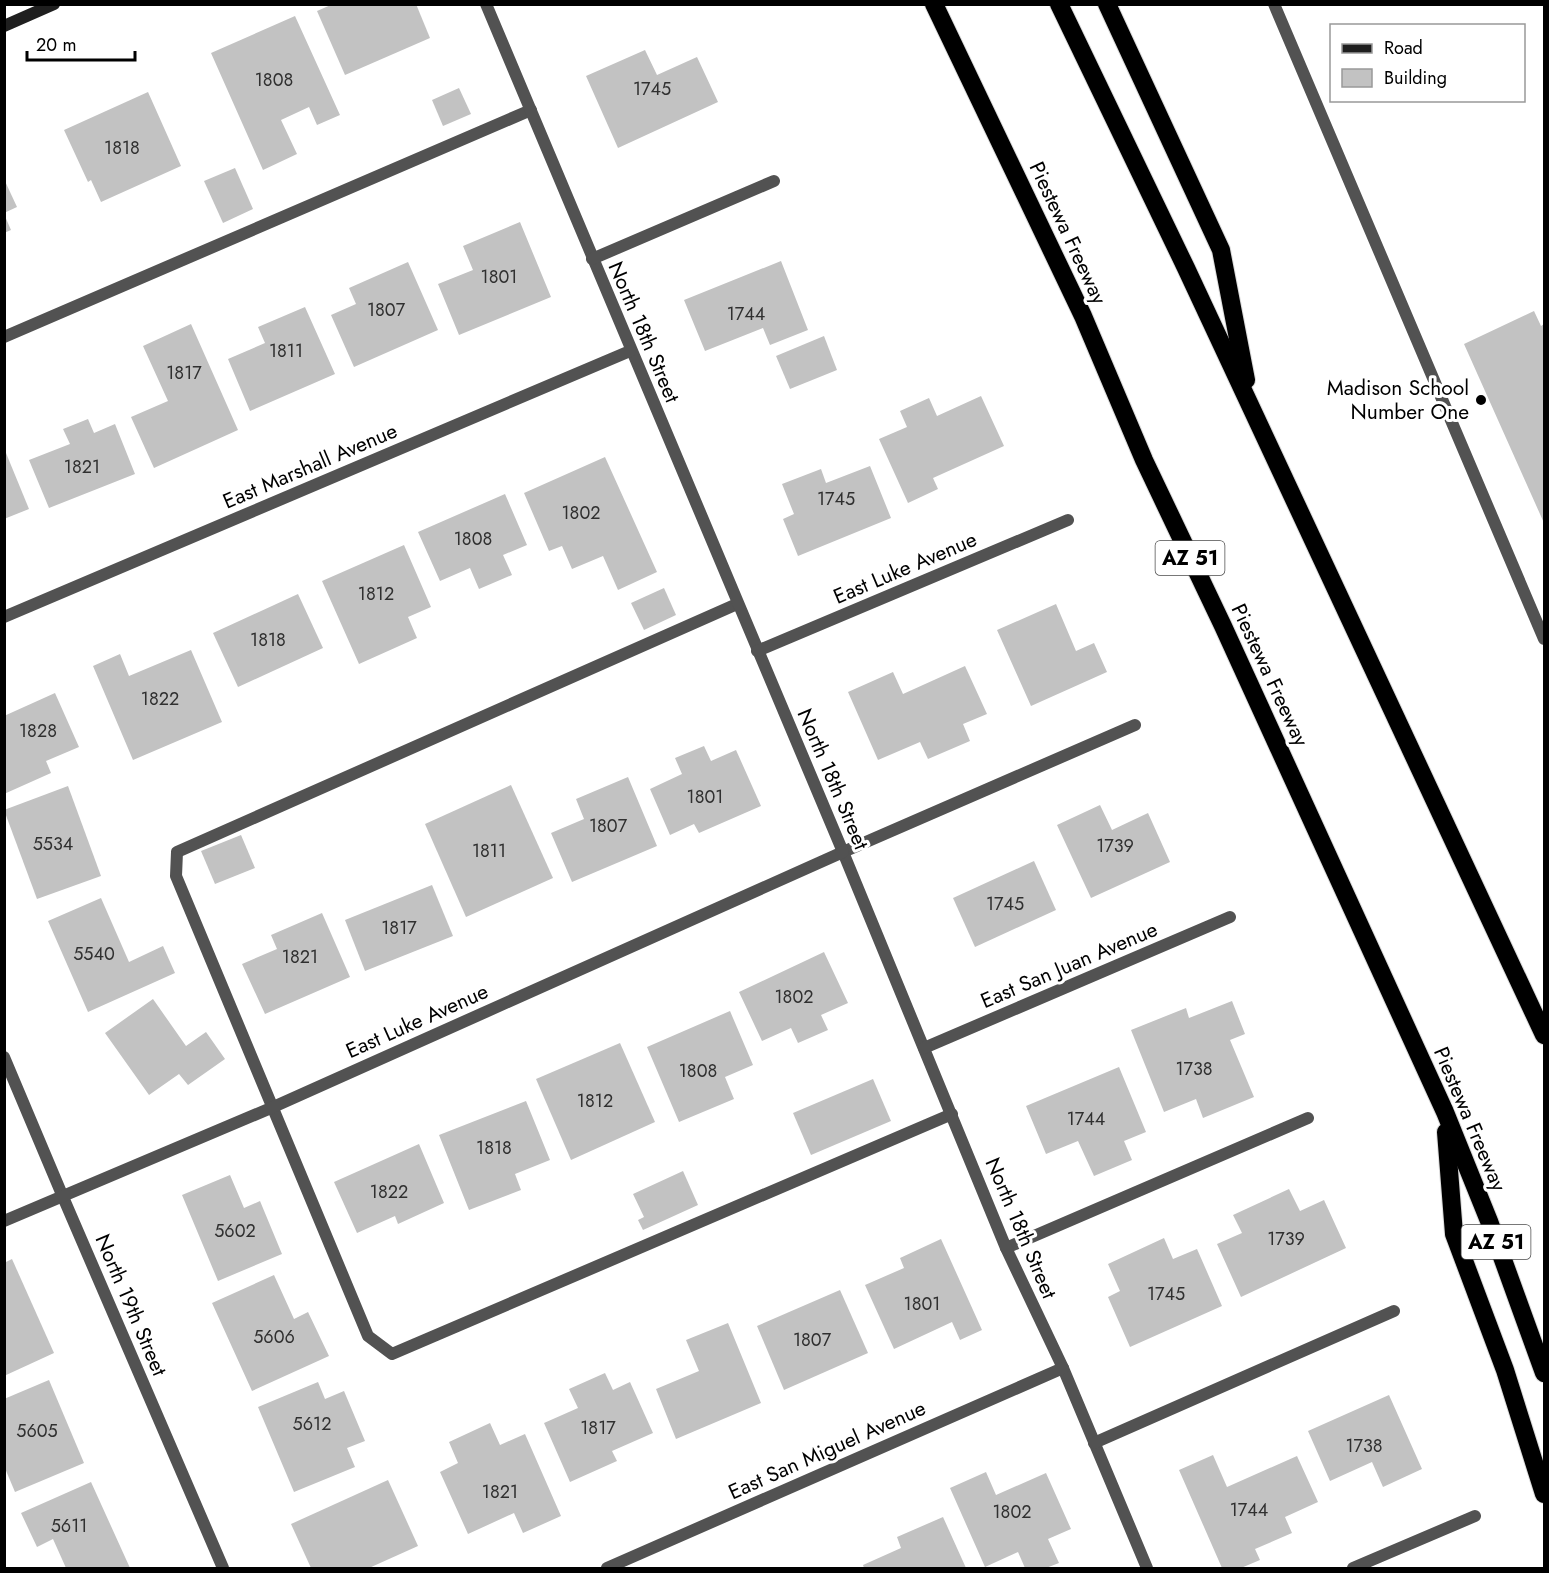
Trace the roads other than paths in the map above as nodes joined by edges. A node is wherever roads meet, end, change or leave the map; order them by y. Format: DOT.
graph roads {
  1 [pos="54,4"];
  2 [pos="486,4"];
  3 [pos="934,4"];
  4 [pos="1059,4"];
  5 [pos="1107,4"];
  6 [pos="1274,4"];
  7 [pos="4,26"];
  8 [pos="531,110"];
  9 [pos="774,181"];
  10 [pos="592,259"];
  11 [pos="4,338"];
  12 [pos="630,351"];
  13 [pos="1251,406"];
  14 [pos="1068,520"];
  15 [pos="737,604"];
  16 [pos="4,617"];
  17 [pos="1545,639"];
  18 [pos="757,651"];
  19 [pos="1135,725"];
  20 [pos="843,852"];
  21 [pos="1230,917"];
  22 [pos="1545,1035"];
  23 [pos="924,1048"];
  24 [pos="4,1057"];
  25 [pos="271,1108"];
  26 [pos="1445,1112"];
  27 [pos="952,1114"];
  28 [pos="1308,1119"];
  29 [pos="63,1197"];
  30 [pos="4,1221"];
  31 [pos="1006,1248"];
  32 [pos="1394,1311"];
  33 [pos="1063,1368"];
  34 [pos="1545,1373"];
  35 [pos="1094,1443"];
  36 [pos="1545,1494"];
  37 [pos="1475,1516"];
  38 [pos="223,1569"];
  39 [pos="607,1569"];
  40 [pos="1147,1569"];
  41 [pos="1353,1569"];
  1 -- 7 [label="street"];
  2 -- 8 [label="street, North 18th Street"];
  3 -- 26 [label="highway, Piestewa Freeway / AZ 51"];
  4 -- 13 [label="highway"];
  5 -- 13 [label="highway"];
  6 -- 17 [label="street"];
  8 -- 10 [label="street, North 18th Street"];
  8 -- 11 [label="street"];
  9 -- 10 [label="street"];
  10 -- 12 [label="street, North 18th Street"];
  12 -- 15 [label="street, North 18th Street"];
  12 -- 16 [label="street, East Marshall Avenue"];
  13 -- 22 [label="highway"];
  14 -- 18 [label="street, East Luke Avenue"];
  15 -- 18 [label="street, North 18th Street"];
  15 -- 25 [label="street"];
  18 -- 20 [label="street, North 18th Street"];
  19 -- 20 [label="street, East Luke Avenue"];
  20 -- 23 [label="street, North 18th Street"];
  20 -- 25 [label="street, East Luke Avenue"];
  21 -- 23 [label="street, East San Juan Avenue"];
  23 -- 27 [label="street, North 18th Street"];
  24 -- 29 [label="street, North 19th Street"];
  25 -- 27 [label="street"];
  25 -- 29 [label="street, East Luke Avenue"];
  26 -- 34 [label="highway, Piestewa Freeway / AZ 51"];
  26 -- 36 [label="highway"];
  27 -- 31 [label="street, North 18th Street"];
  28 -- 31 [label="street"];
  29 -- 30 [label="street, East Luke Avenue"];
  29 -- 38 [label="street, North 19th Street"];
  31 -- 33 [label="street, North 18th Street"];
  32 -- 35 [label="street"];
  33 -- 35 [label="street, North 18th Street"];
  33 -- 39 [label="street, East San Miguel Avenue"];
  35 -- 40 [label="street, North 18th Street"];
  37 -- 41 [label="street"];
}
